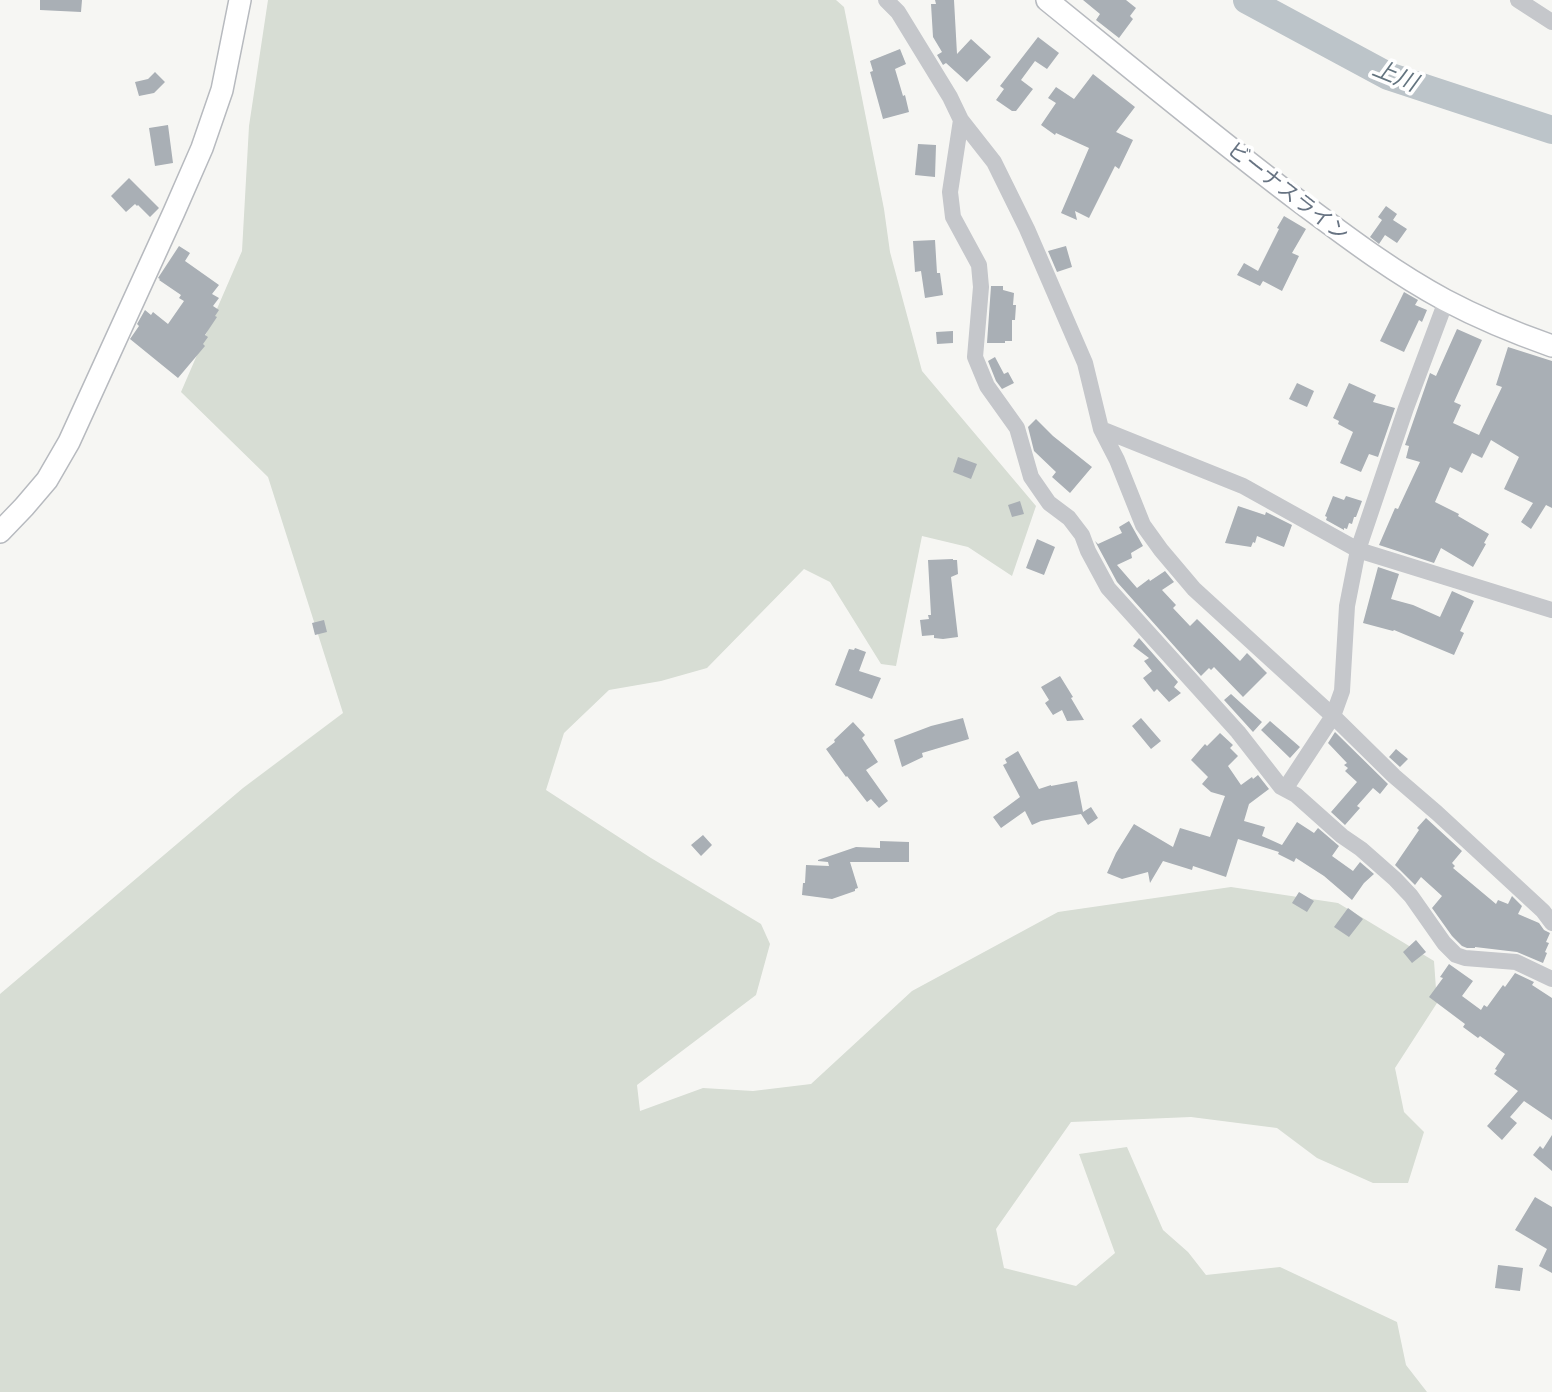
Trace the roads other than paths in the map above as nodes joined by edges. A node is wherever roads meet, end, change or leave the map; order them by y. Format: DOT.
graph roads {
  1 [pos="240,0"];
  2 [pos="886,0"];
  3 [pos="1047,0"];
  4 [pos="1518,0"];
  5 [pos="1552,22"];
  6 [pos="961,120"];
  7 [pos="1447,301"];
  8 [pos="1552,346"];
  9 [pos="1101,429"];
  10 [pos="0,532"];
  11 [pos="1358,550"];
  12 [pos="1552,610"];
  13 [pos="1334,716"];
  14 [pos="1285,789"];
  15 [pos="1552,923"];
  16 [pos="1552,979"];
  1 -- 10 [label="main road"];
  2 -- 6 [label="street"];
  3 -- 7 [label="main road, ビーナスライン"];
  4 -- 5 [label="street"];
  6 -- 9 [label="street"];
  6 -- 14 [label="street"];
  7 -- 8 [label="main road, ビーナスライン"];
  7 -- 11 [label="street"];
  9 -- 11 [label="street"];
  9 -- 13 [label="street"];
  11 -- 12 [label="street"];
  11 -- 13 [label="street"];
  13 -- 14 [label="street"];
  13 -- 15 [label="street"];
  14 -- 16 [label="street"];
}
